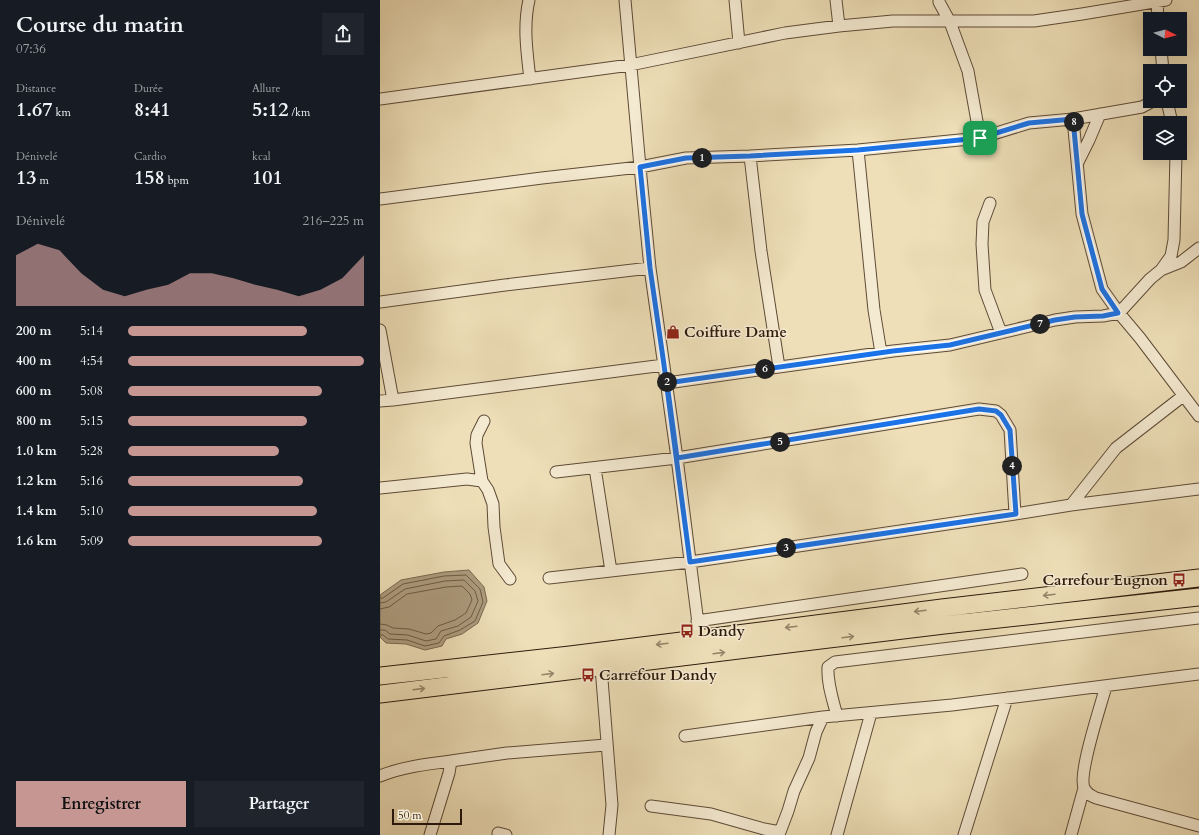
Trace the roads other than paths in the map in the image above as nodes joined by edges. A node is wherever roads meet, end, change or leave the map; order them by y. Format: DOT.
graph roads {
  1 [pos="529,0"];
  2 [pos="625,0"];
  3 [pos="735,0"];
  4 [pos="836,0"];
  5 [pos="939,0"];
  6 [pos="1160,0"];
  7 [pos="1159,12"];
  8 [pos="950,22"];
  9 [pos="839,26"];
  10 [pos="739,43"];
  11 [pos="630,65"];
  12 [pos="530,79"];
  13 [pos="380,98"];
  14 [pos="1143,106"];
  15 [pos="1100,114"];
  16 [pos="1073,119"];
  17 [pos="980,138"];
  18 [pos="858,150"];
  19 [pos="750,156"];
  20 [pos="1176,160"];
  21 [pos="1077,162"];
  22 [pos="640,167"];
  23 [pos="380,199"];
  24 [pos="990,203"];
  25 [pos="1199,248"];
  26 [pos="650,268"];
  27 [pos="1161,270"];
  28 [pos="380,302"];
  29 [pos="1118,313"];
  30 [pos="380,330"];
  31 [pos="1001,333"];
  32 [pos="881,353"];
  33 [pos="664,365"];
  34 [pos="779,367"];
  35 [pos="667,383"];
  36 [pos="1183,396"];
  37 [pos="393,400"];
  38 [pos="380,402"];
  39 [pos="1199,416"];
  40 [pos="484,421"];
  41 [pos="677,458"];
  42 [pos="595,468"];
  43 [pos="556,472"];
  44 [pos="482,481"];
  45 [pos="380,488"];
  46 [pos="1199,489"];
  47 [pos="1071,505"];
  48 [pos="1016,514"];
  49 [pos="690,562"];
  50 [pos="611,571"];
  51 [pos="1022,574"];
  52 [pos="549,578"];
  53 [pos="1199,578"];
  54 [pos="510,580"];
  55 [pos="1199,597"];
  56 [pos="1199,618"];
  57 [pos="697,621"];
  58 [pos="700,639"];
  59 [pos="600,667"];
  60 [pos="1199,674"];
  61 [pos="380,676"];
  62 [pos="1106,686"];
  63 [pos="380,694"];
  64 [pos="1007,698"];
  65 [pos="871,713"];
  66 [pos="838,716"];
  67 [pos="823,717"];
  68 [pos="685,736"];
  69 [pos="606,745"];
  70 [pos="451,762"];
  71 [pos="380,776"];
  72 [pos="1084,788"];
  73 [pos="651,806"];
  74 [pos="1199,826"];
  75 [pos="779,834"];
  76 [pos="430,835"];
  77 [pos="609,835"];
  78 [pos="837,835"];
  79 [pos="964,835"];
  80 [pos="1071,835"];
  1 -- 12 [label="street"];
  2 -- 11 [label="street"];
  3 -- 10 [label="street"];
  4 -- 9 [label="street"];
  5 -- 8 [label="street"];
  6 -- 7 [label="street"];
  6 -- 8 [label="street"];
  8 -- 9 [label="street"];
  8 -- 17 [label="street"];
  9 -- 10 [label="street"];
  10 -- 11 [label="street"];
  11 -- 12 [label="street"];
  11 -- 22 [label="street"];
  12 -- 13 [label="street"];
  14 -- 15 [label="street"];
  15 -- 16 [label="street"];
  15 -- 21 [label="street"];
  16 -- 17 [label="street"];
  16 -- 21 [label="street"];
  17 -- 18 [label="street"];
  18 -- 19 [label="street"];
  18 -- 32 [label="street"];
  19 -- 22 [label="street"];
  19 -- 34 [label="street"];
  20 -- 27 [label="street"];
  21 -- 29 [label="street"];
  22 -- 23 [label="street"];
  22 -- 26 [label="street"];
  24 -- 31 [label="street"];
  25 -- 27 [label="street"];
  26 -- 28 [label="street"];
  26 -- 33 [label="street"];
  27 -- 29 [label="street"];
  29 -- 31 [label="street"];
  29 -- 36 [label="street"];
  30 -- 37 [label="street"];
  31 -- 32 [label="street"];
  32 -- 34 [label="street"];
  33 -- 35 [label="street"];
  33 -- 37 [label="street"];
  34 -- 35 [label="street"];
  35 -- 41 [label="street"];
  36 -- 39 [label="street"];
  36 -- 47 [label="street"];
  37 -- 38 [label="street"];
  40 -- 44 [label="street"];
  41 -- 42 [label="street"];
  41 -- 48 [label="street"];
  41 -- 49 [label="street"];
  42 -- 43 [label="street"];
  42 -- 50 [label="street"];
  44 -- 45 [label="street"];
  44 -- 54 [label="street"];
  46 -- 47 [label="street"];
  47 -- 48 [label="street"];
  48 -- 49 [label="street"];
  49 -- 50 [label="street"];
  49 -- 57 [label="street"];
  50 -- 52 [label="street"];
  51 -- 57 [label="street"];
  53 -- 58 [label="main road, one-way"];
  59 -- 55 [label="main road, one-way"];
  56 -- 66 [label="street"];
  57 -- 58 [label="street"];
  58 -- 61 [label="main road, one-way"];
  63 -- 59 [label="main road, one-way"];
  59 -- 69 [label="street"];
  60 -- 62 [label="street"];
  62 -- 64 [label="street"];
  62 -- 72 [label="street"];
  64 -- 65 [label="street"];
  64 -- 79 [label="street"];
  65 -- 66 [label="street"];
  65 -- 78 [label="street"];
  66 -- 67 [label="street"];
  67 -- 68 [label="street"];
  67 -- 75 [label="street"];
  69 -- 70 [label="street"];
  69 -- 77 [label="street"];
  70 -- 71 [label="street"];
  70 -- 76 [label="street"];
  72 -- 74 [label="street"];
  72 -- 80 [label="street"];
  73 -- 75 [label="street"];
}
